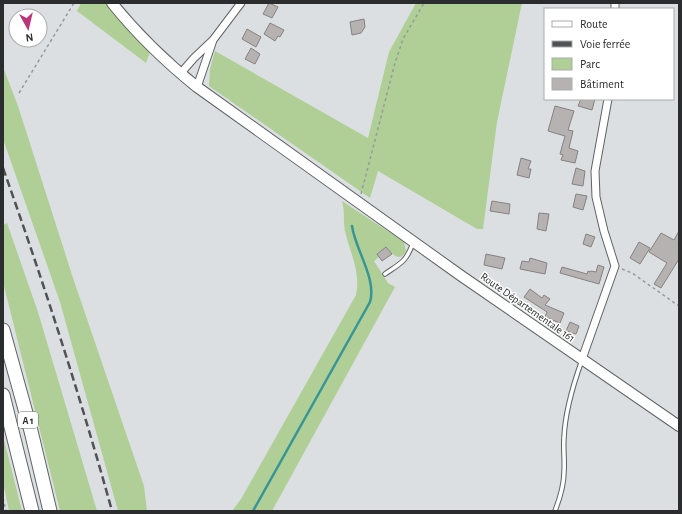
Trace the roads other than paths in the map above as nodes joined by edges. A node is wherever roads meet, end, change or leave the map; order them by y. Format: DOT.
graph roads {
  1 [pos="112,3"];
  2 [pos="241,3"];
  3 [pos="213,40"];
  4 [pos="180,74"];
  5 [pos="196,87"];
  6 [pos="608,100"];
  7 [pos="414,242"];
  8 [pos="385,274"];
  9 [pos="3,330"];
  10 [pos="582,359"];
  11 [pos="3,395"];
  12 [pos="679,426"];
  13 [pos="32,511"];
  14 [pos="50,511"];
  15 [pos="555,511"];
  1 -- 4 [label="street, Route Départementale 161"];
  2 -- 3 [label="street"];
  3 -- 4 [label="street"];
  3 -- 5 [label="street"];
  4 -- 5 [label="street, Route Départementale 161"];
  5 -- 7 [label="street, Route Départementale 161"];
  6 -- 10 [label="street"];
  7 -- 8 [label="lane"];
  7 -- 10 [label="street, Route Départementale 161"];
  9 -- 14 [label="highway, A 1"];
  10 -- 12 [label="street, Route Départementale 161"];
  10 -- 15 [label="lane"];
  11 -- 13 [label="highway, A 1"];
}
